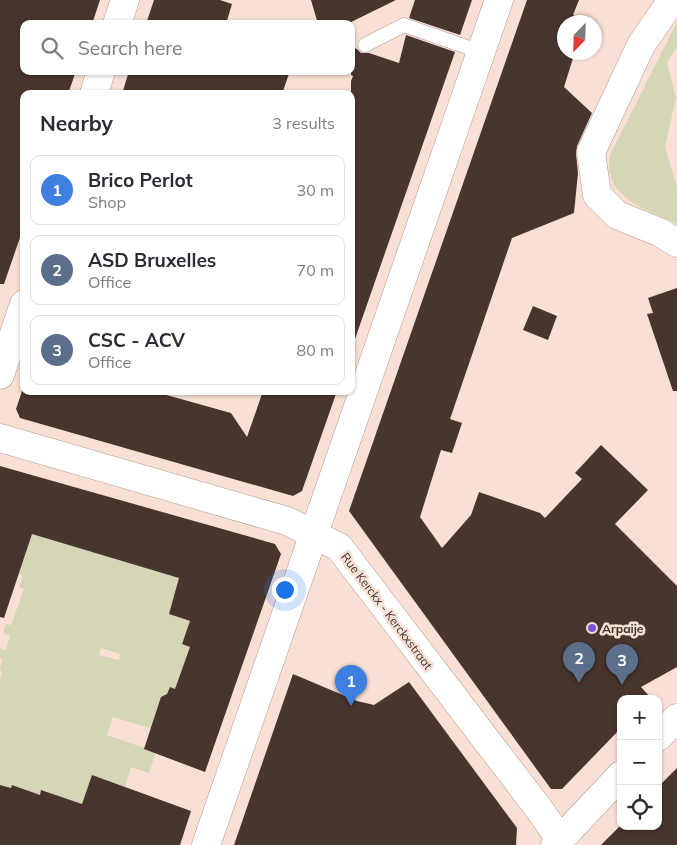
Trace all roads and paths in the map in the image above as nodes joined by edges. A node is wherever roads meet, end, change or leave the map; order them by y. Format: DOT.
graph roads {
  1 [pos="125,0"];
  2 [pos="500,0"];
  3 [pos="672,0"];
  4 [pos="118,20"];
  5 [pos="366,45"];
  6 [pos="481,52"];
  7 [pos="100,75"];
  8 [pos="95,90"];
  9 [pos="677,243"];
  10 [pos="20,316"];
  11 [pos="0,376"];
  12 [pos="0,438"];
  13 [pos="313,534"];
  14 [pos="677,718"];
  15 [pos="662,733"];
  16 [pos="617,779"];
  17 [pos="560,843"];
  18 [pos="206,845"];
  1 -- 4 [label="street"];
  2 -- 6 [label="street"];
  3 -- 9 [label="street"];
  5 -- 6 [label="lane"];
  6 -- 13 [label="street"];
  7 -- 8 [label="street"];
  10 -- 11 [label="street"];
  12 -- 13 [label="street, Rue Kerckx - Kerckxstraat"];
  13 -- 17 [label="street, Rue Kerckx - Kerckxstraat"];
  13 -- 18 [label="street"];
  14 -- 15 [label="street"];
  16 -- 17 [label="street"];
}
